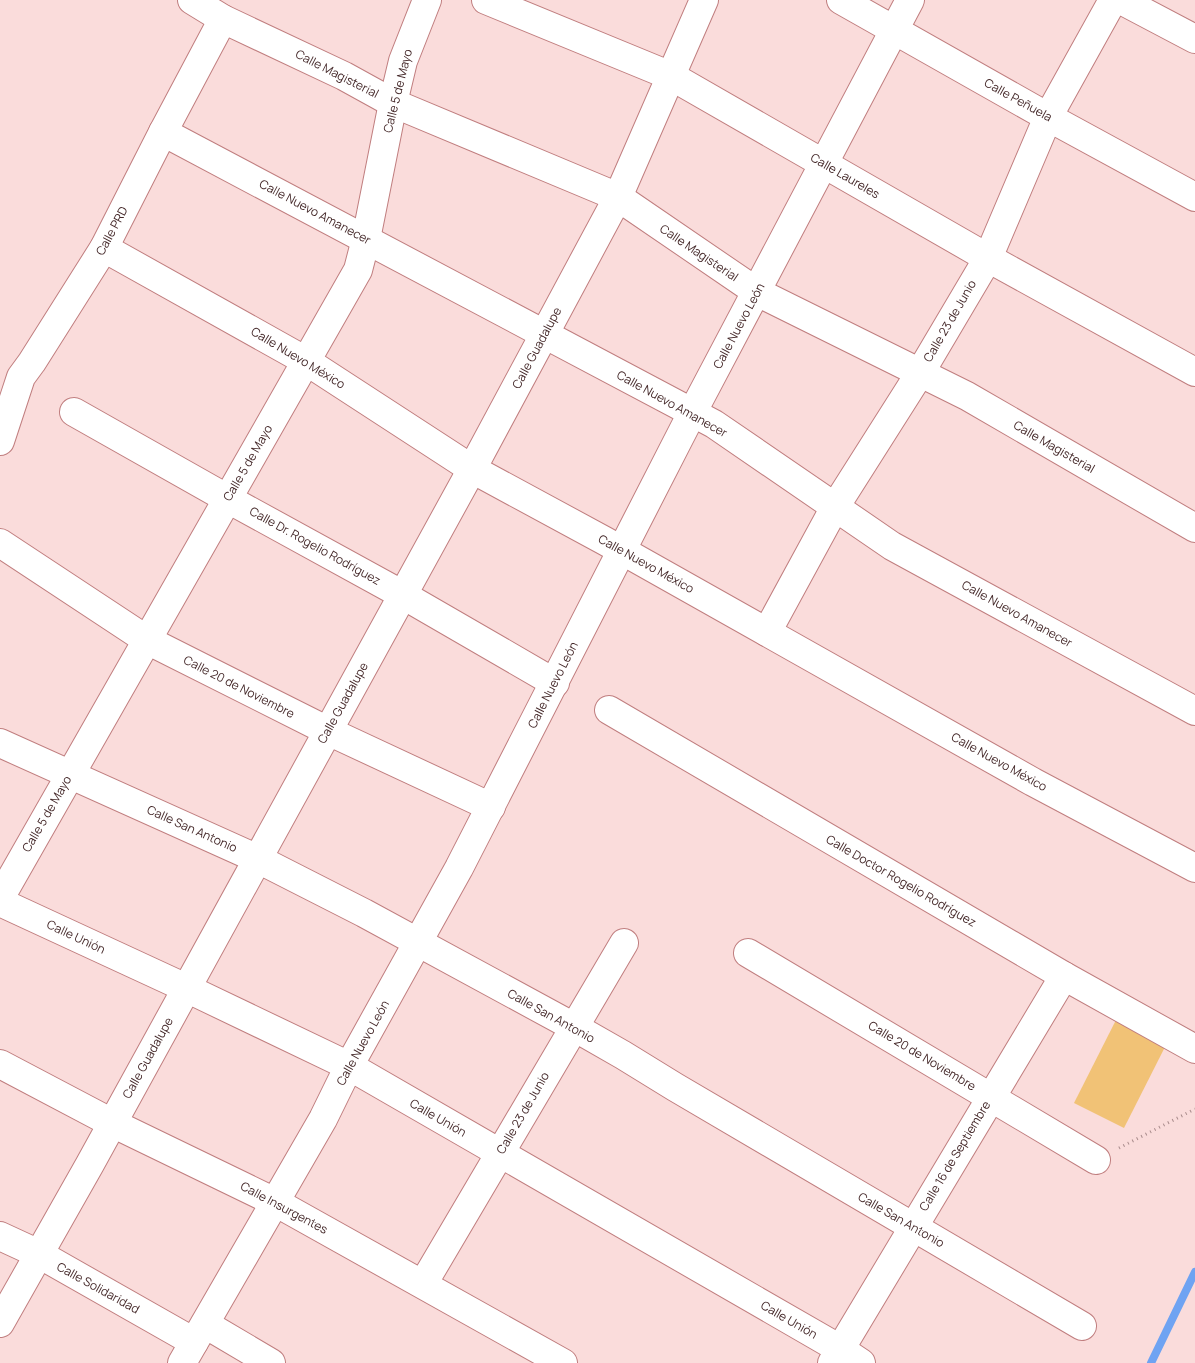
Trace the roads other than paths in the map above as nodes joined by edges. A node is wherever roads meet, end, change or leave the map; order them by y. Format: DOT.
graph roads {
  1 [pos="192,0"];
  2 [pos="427,0"];
  3 [pos="486,0"];
  4 [pos="704,0"];
  5 [pos="841,0"];
  6 [pos="910,0"];
  7 [pos="1113,0"];
  8 [pos="1121,0"];
  9 [pos="223,19"];
  10 [pos="895,30"];
  11 [pos="1195,39"];
  12 [pos="671,76"];
  13 [pos="393,103"];
  14 [pos="1048,117"];
  15 [pos="163,132"];
  16 [pos="824,164"];
  17 [pos="618,197"];
  18 [pos="1195,197"];
  19 [pos="366,239"];
  20 [pos="104,248"];
  21 [pos="988,258"];
  22 [pos="756,292"];
  23 [pos="545,334"];
  24 [pos="306,361"];
  25 [pos="1195,372"];
  26 [pos="920,373"];
  27 [pos="74,412"];
  28 [pos="693,413"];
  29 [pos="0,441"];
  30 [pos="472,469"];
  31 [pos="228,498"];
  32 [pos="835,507"];
  33 [pos="1195,528"];
  34 [pos="0,543"];
  35 [pos="622,550"];
  36 [pos="403,595"];
  37 [pos="767,632"];
  38 [pos="147,640"];
  39 [pos="554,682"];
  40 [pos="609,710"];
  41 [pos="1195,711"];
  42 [pos="328,731"];
  43 [pos="0,742"];
  44 [pos="70,774"];
  45 [pos="491,807"];
  46 [pos="258,859"];
  47 [pos="1195,868"];
  48 [pos="0,898"];
  49 [pos="0,902"];
  50 [pos="418,943"];
  51 [pos="624,943"];
  52 [pos="748,952"];
  53 [pos="1064,976"];
  54 [pos="186,988"];
  55 [pos="574,1027"];
  56 [pos="1195,1049"];
  57 [pos="0,1064"];
  58 [pos="349,1066"];
  59 [pos="991,1097"];
  60 [pos="112,1123"];
  61 [pos="500,1153"];
  62 [pos="1096,1160"];
  63 [pos="275,1202"];
  64 [pos="913,1227"];
  65 [pos="0,1236"];
  66 [pos="39,1254"];
  67 [pos="423,1284"];
  68 [pos="0,1323"];
  69 [pos="1082,1326"];
  70 [pos="193,1343"];
  71 [pos="844,1358"];
  72 [pos="271,1363"];
  73 [pos="563,1363"];
  1 -- 9 [label="street, Calle Magisterial"];
  2 -- 13 [label="street, Calle 5 de Mayo"];
  3 -- 12 [label="street, Calle Laureles"];
  4 -- 12 [label="street, Calle Guadalupe"];
  5 -- 10 [label="street, Calle Peñuela"];
  6 -- 10 [label="street, Calle Nuevo León"];
  7 -- 14 [label="street, Calle 23 de Junio"];
  8 -- 11 [label="street"];
  9 -- 13 [label="street, Calle Magisterial"];
  9 -- 15 [label="street, Calle PRD"];
  10 -- 14 [label="street, Calle Peñuela"];
  10 -- 16 [label="street, Calle Nuevo León"];
  12 -- 16 [label="street, Calle Laureles"];
  12 -- 17 [label="street, Calle Guadalupe"];
  13 -- 17 [label="street, Calle Magisterial"];
  13 -- 19 [label="street, Calle 5 de Mayo"];
  14 -- 18 [label="street, Calle Peñuela"];
  14 -- 21 [label="street, Calle 23 de Junio"];
  15 -- 19 [label="street, Calle Nuevo Amanecer"];
  15 -- 20 [label="street, Calle PRD"];
  16 -- 21 [label="street, Calle Laureles"];
  16 -- 22 [label="street, Calle Nuevo León"];
  17 -- 22 [label="street, Calle Magisterial"];
  17 -- 23 [label="street, Calle Guadalupe"];
  19 -- 23 [label="street, Calle Nuevo Amanecer"];
  19 -- 24 [label="street, Calle 5 de Mayo"];
  20 -- 24 [label="street, Calle Nuevo México"];
  20 -- 29 [label="street, Calle PRD"];
  21 -- 25 [label="street, Calle Laureles"];
  21 -- 26 [label="street, Calle 23 de Junio"];
  22 -- 26 [label="street, Calle Magisterial"];
  22 -- 28 [label="street, Calle Nuevo León"];
  23 -- 28 [label="street, Calle Nuevo Amanecer"];
  23 -- 30 [label="street, Calle Guadalupe"];
  24 -- 30 [label="street, Calle Nuevo México"];
  24 -- 31 [label="street, Calle 5 de Mayo"];
  26 -- 32 [label="street, Calle 23 de Junio"];
  26 -- 33 [label="street, Calle Magisterial"];
  27 -- 31 [label="street, Calle Dr. Rogelio Rodríguez"];
  28 -- 32 [label="street, Calle Nuevo Amanecer"];
  28 -- 35 [label="street, Calle Nuevo León"];
  30 -- 35 [label="street, Calle Nuevo México"];
  30 -- 36 [label="street, Calle Guadalupe"];
  31 -- 36 [label="street, Calle Dr. Rogelio Rodríguez"];
  31 -- 38 [label="street, Calle 5 de Mayo"];
  32 -- 37 [label="street, Calle 23 de Junio"];
  32 -- 41 [label="street, Calle Nuevo Amanecer"];
  34 -- 38 [label="street, Calle 20 de Noviembre"];
  35 -- 37 [label="street, Calle Nuevo México"];
  35 -- 39 [label="street, Calle Nuevo León"];
  36 -- 39 [label="street, Calle Dr. Rogelio Rodríguez"];
  36 -- 42 [label="street, Calle Guadalupe"];
  37 -- 47 [label="street, Calle Nuevo México"];
  38 -- 42 [label="street, Calle 20 de Noviembre"];
  38 -- 44 [label="street, Calle 5 de Mayo"];
  39 -- 45 [label="street, Calle Nuevo León"];
  40 -- 53 [label="street, Calle Doctor Rogelio Rodríguez"];
  42 -- 45 [label="street, Calle 20 de Noviembre"];
  42 -- 46 [label="street, Calle Guadalupe"];
  43 -- 44 [label="street, Calle San Antonio"];
  44 -- 46 [label="street, Calle San Antonio"];
  44 -- 48 [label="street, Calle 5 de Mayo"];
  45 -- 50 [label="street, Calle Nuevo León"];
  46 -- 50 [label="street, Calle San Antonio"];
  46 -- 54 [label="street, Calle Guadalupe"];
  49 -- 54 [label="street, Calle Unión"];
  50 -- 55 [label="street, Calle San Antonio"];
  50 -- 58 [label="street, Calle Nuevo León"];
  51 -- 55 [label="street, Calle 23 de Junio"];
  52 -- 59 [label="street, Calle 20 de Noviembre"];
  53 -- 56 [label="street, Calle Doctor Rogelio Rodríguez"];
  53 -- 59 [label="street, Calle 16 de Septiembre"];
  54 -- 58 [label="street, Calle Unión"];
  54 -- 60 [label="street, Calle Guadalupe"];
  55 -- 61 [label="street, Calle 23 de Junio"];
  55 -- 64 [label="street, Calle San Antonio"];
  57 -- 60 [label="street, Calle Insurgentes"];
  58 -- 61 [label="street, Calle Unión"];
  58 -- 63 [label="street, Calle Nuevo León"];
  59 -- 62 [label="street, Calle 20 de Noviembre"];
  59 -- 64 [label="street, Calle 16 de Septiembre"];
  60 -- 63 [label="street, Calle Insurgentes"];
  60 -- 66 [label="street, Calle Guadalupe"];
  61 -- 67 [label="street, Calle 23 de Junio"];
  61 -- 71 [label="street, Calle Unión"];
  63 -- 67 [label="street, Calle Insurgentes"];
  63 -- 70 [label="street, Calle Nuevo León"];
  64 -- 69 [label="street, Calle San Antonio"];
  64 -- 71 [label="street, Calle 16 de Septiembre"];
  65 -- 66 [label="street, Calle Solidaridad"];
  66 -- 68 [label="street, Calle Guadalupe"];
  66 -- 70 [label="street, Calle Solidaridad"];
  67 -- 73 [label="street, Calle Insurgentes"];
  70 -- 72 [label="street, Calle Solidaridad"];
}
